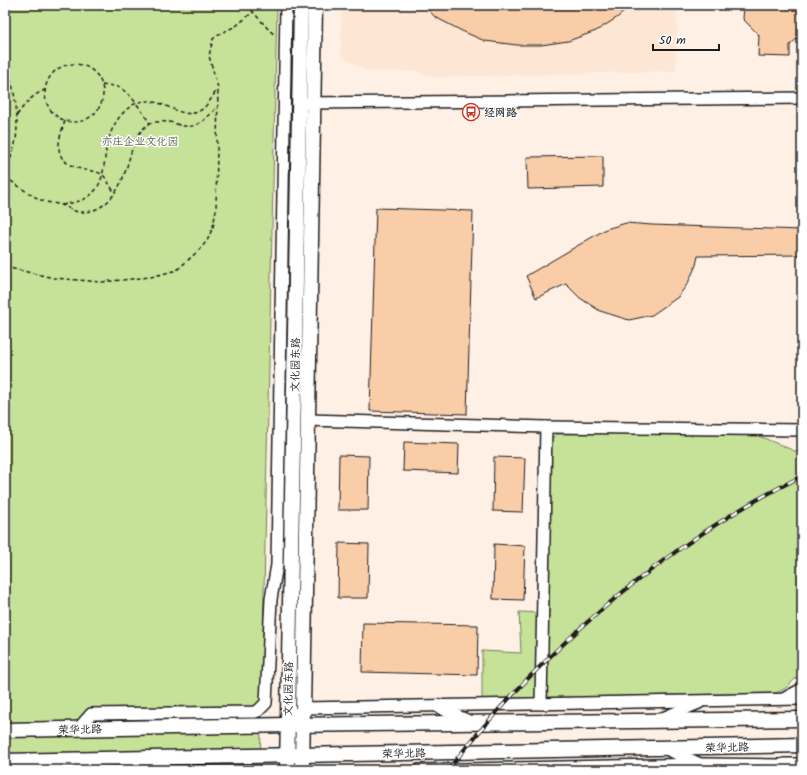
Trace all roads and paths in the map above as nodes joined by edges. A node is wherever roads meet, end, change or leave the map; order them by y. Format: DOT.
graph roads {
  1 [pos="247,5"];
  2 [pos="286,5"];
  3 [pos="301,5"];
  4 [pos="315,5"];
  5 [pos="320,5"];
  6 [pos="253,12"];
  7 [pos="285,42"];
  8 [pos="315,43"];
  9 [pos="5,66"];
  10 [pos="102,86"];
  11 [pos="218,88"];
  12 [pos="45,90"];
  13 [pos="802,98"];
  14 [pos="136,103"];
  15 [pos="307,103"];
  16 [pos="217,106"];
  17 [pos="17,115"];
  18 [pos="65,121"];
  19 [pos="150,123"];
  20 [pos="5,174"];
  21 [pos="103,175"];
  22 [pos="5,177"];
  23 [pos="115,193"];
  24 [pos="62,205"];
  25 [pos="5,267"];
  26 [pos="308,420"];
  27 [pos="546,427"];
  28 [pos="802,430"];
  29 [pos="292,513"];
  30 [pos="277,565"];
  31 [pos="802,689"];
  32 [pos="785,699"];
  33 [pos="802,699"];
  34 [pos="706,700"];
  35 [pos="541,704"];
  36 [pos="435,706"];
  37 [pos="303,708"];
  38 [pos="802,719"];
  39 [pos="655,721"];
  40 [pos="474,723"];
  41 [pos="287,725"];
  42 [pos="303,725"];
  43 [pos="78,729"];
  44 [pos="5,730"];
  45 [pos="802,745"];
  46 [pos="664,748"];
  47 [pos="288,755"];
  48 [pos="302,755"];
  49 [pos="5,761"];
  50 [pos="703,764"];
  51 [pos="802,764"];
  52 [pos="788,767"];
  53 [pos="287,770"];
  54 [pos="301,770"];
  55 [pos="419,770"];
  1 -- 6 [label="path"];
  2 -- 7 [label="street"];
  3 -- 15 [label="main road, 文化园东路"];
  4 -- 8 [label="main road, 文化园东路"];
  5 -- 8 [label="street"];
  6 -- 7 [label="path"];
  6 -- 11 [label="path"];
  7 -- 30 [label="street"];
  8 -- 15 [label="main road, 文化园东路"];
  9 -- 17 [label="path"];
  10 -- 12 [label="path"];
  10 -- 14 [label="path"];
  10 -- 18 [label="path"];
  11 -- 14 [label="path"];
  11 -- 16 [label="path"];
  12 -- 17 [label="path"];
  12 -- 18 [label="path"];
  13 -- 15 [label="street"];
  14 -- 19 [label="path"];
  14 -- 21 [label="path"];
  15 -- 26 [label="main road, 文化园东路"];
  15 -- 29 [label="main road, 文化园东路"];
  16 -- 19 [label="path"];
  16 -- 25 [label="path"];
  17 -- 20 [label="path"];
  18 -- 21 [label="path"];
  19 -- 23 [label="path"];
  21 -- 23 [label="path"];
  21 -- 24 [label="path"];
  22 -- 24 [label="path"];
  23 -- 24 [label="path"];
  26 -- 27 [label="street"];
  26 -- 37 [label="main road, 文化园东路"];
  27 -- 28 [label="street"];
  27 -- 35 [label="street"];
  29 -- 30 [label="street"];
  29 -- 41 [label="main road, 文化园东路"];
  30 -- 43 [label="street"];
  31 -- 32 [label="street"];
  32 -- 33 [label="street"];
  32 -- 34 [label="street"];
  34 -- 35 [label="street"];
  34 -- 39 [label="street"];
  35 -- 36 [label="street"];
  36 -- 37 [label="street"];
  36 -- 40 [label="street"];
  37 -- 41 [label="street"];
  37 -- 42 [label="main road, 文化园东路"];
  38 -- 39 [label="main road, 荣华北路"];
  39 -- 40 [label="main road, 荣华北路"];
  40 -- 42 [label="main road, 荣华北路"];
  41 -- 42 [label="main road, 荣华北路"];
  41 -- 43 [label="main road, 荣华北路"];
  41 -- 47 [label="main road, 文化园东路"];
  42 -- 48 [label="main road, 文化园东路"];
  43 -- 44 [label="main road, 荣华北路"];
  45 -- 46 [label="main road, 荣华北路"];
  46 -- 48 [label="main road, 荣华北路"];
  46 -- 50 [label="street"];
  47 -- 48 [label="main road, 荣华北路"];
  47 -- 49 [label="main road, 荣华北路"];
  47 -- 53 [label="main road, 文化园东路"];
  47 -- 54 [label="street"];
  48 -- 54 [label="main road, 文化园东路"];
  50 -- 52 [label="street"];
  50 -- 55 [label="street"];
  51 -- 52 [label="street"];
}
